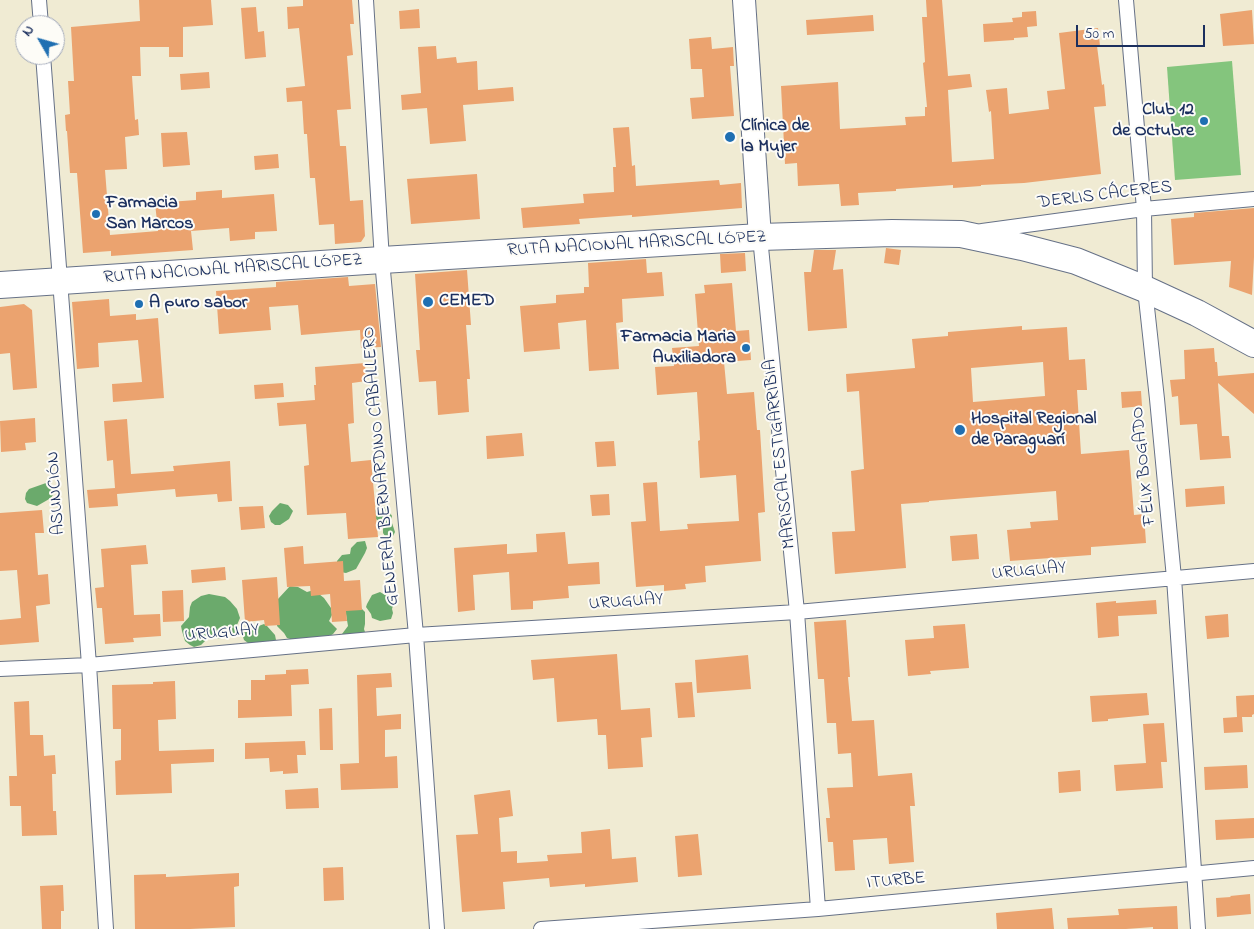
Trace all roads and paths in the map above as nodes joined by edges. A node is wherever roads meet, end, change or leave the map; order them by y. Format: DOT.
graph roads {
  1 [pos="39,0"];
  2 [pos="366,0"];
  3 [pos="744,0"];
  4 [pos="1126,0"];
  5 [pos="40,15"];
  6 [pos="44,65"];
  7 [pos="1254,199"];
  8 [pos="1144,208"];
  9 [pos="961,234"];
  10 [pos="760,238"];
  11 [pos="382,260"];
  12 [pos="60,280"];
  13 [pos="0,285"];
  14 [pos="1145,289"];
  15 [pos="1254,344"];
  16 [pos="1254,571"];
  17 [pos="1174,578"];
  18 [pos="797,612"];
  19 [pos="416,635"];
  20 [pos="88,665"];
  21 [pos="0,668"];
  22 [pos="1254,868"];
  23 [pos="1194,873"];
  24 [pos="818,909"];
  25 [pos="106,929"];
  26 [pos="437,929"];
  27 [pos="541,929"];
  28 [pos="1198,929"];
  1 -- 5 [label="street"];
  2 -- 11 [label="street, GENERAL BERNARDINO CABALLERO"];
  3 -- 10 [label="main road, MARISCAL ESTIGARRIBIA"];
  4 -- 8 [label="street, FÉLIX BOGADO"];
  6 -- 12 [label="street, ASUNCIÓN"];
  7 -- 8 [label="street, DERLIS CÁCERES"];
  8 -- 9 [label="street, DERLIS CÁCERES"];
  8 -- 14 [label="street, FÉLIX BOGADO"];
  9 -- 10 [label="highway, RUTA NACIONAL MARISCAL LÓPEZ"];
  9 -- 14 [label="highway, RUTA NACIONAL MARISCAL LÓPEZ"];
  10 -- 11 [label="highway, RUTA NACIONAL MARISCAL LÓPEZ"];
  10 -- 18 [label="street, MARISCAL ESTIGARRIBIA"];
  11 -- 12 [label="highway, RUTA NACIONAL MARISCAL LÓPEZ"];
  11 -- 19 [label="street, GENERAL BERNARDINO CABALLERO"];
  12 -- 13 [label="highway, RUTA NACIONAL MARISCAL LÓPEZ"];
  12 -- 20 [label="street, ASUNCIÓN"];
  14 -- 15 [label="highway, RUTA NACIONAL MARISCAL LÓPEZ"];
  14 -- 17 [label="street, FÉLIX BOGADO"];
  16 -- 17 [label="street, URUGUAY"];
  17 -- 18 [label="street, URUGUAY"];
  17 -- 23 [label="street, FÉLIX BOGADO"];
  18 -- 19 [label="street, URUGUAY"];
  18 -- 24 [label="street, MARISCAL ESTIGARRIBIA"];
  19 -- 20 [label="street, URUGUAY"];
  19 -- 26 [label="street, GENERAL BERNARDINO CABALLERO"];
  20 -- 21 [label="street, URUGUAY"];
  20 -- 25 [label="street, ASUNCIÓN"];
  22 -- 23 [label="street, ITURBE"];
  23 -- 24 [label="street, ITURBE"];
  23 -- 28 [label="street, FÉLIX BOGADO"];
  24 -- 27 [label="street, ITURBE"];
}
